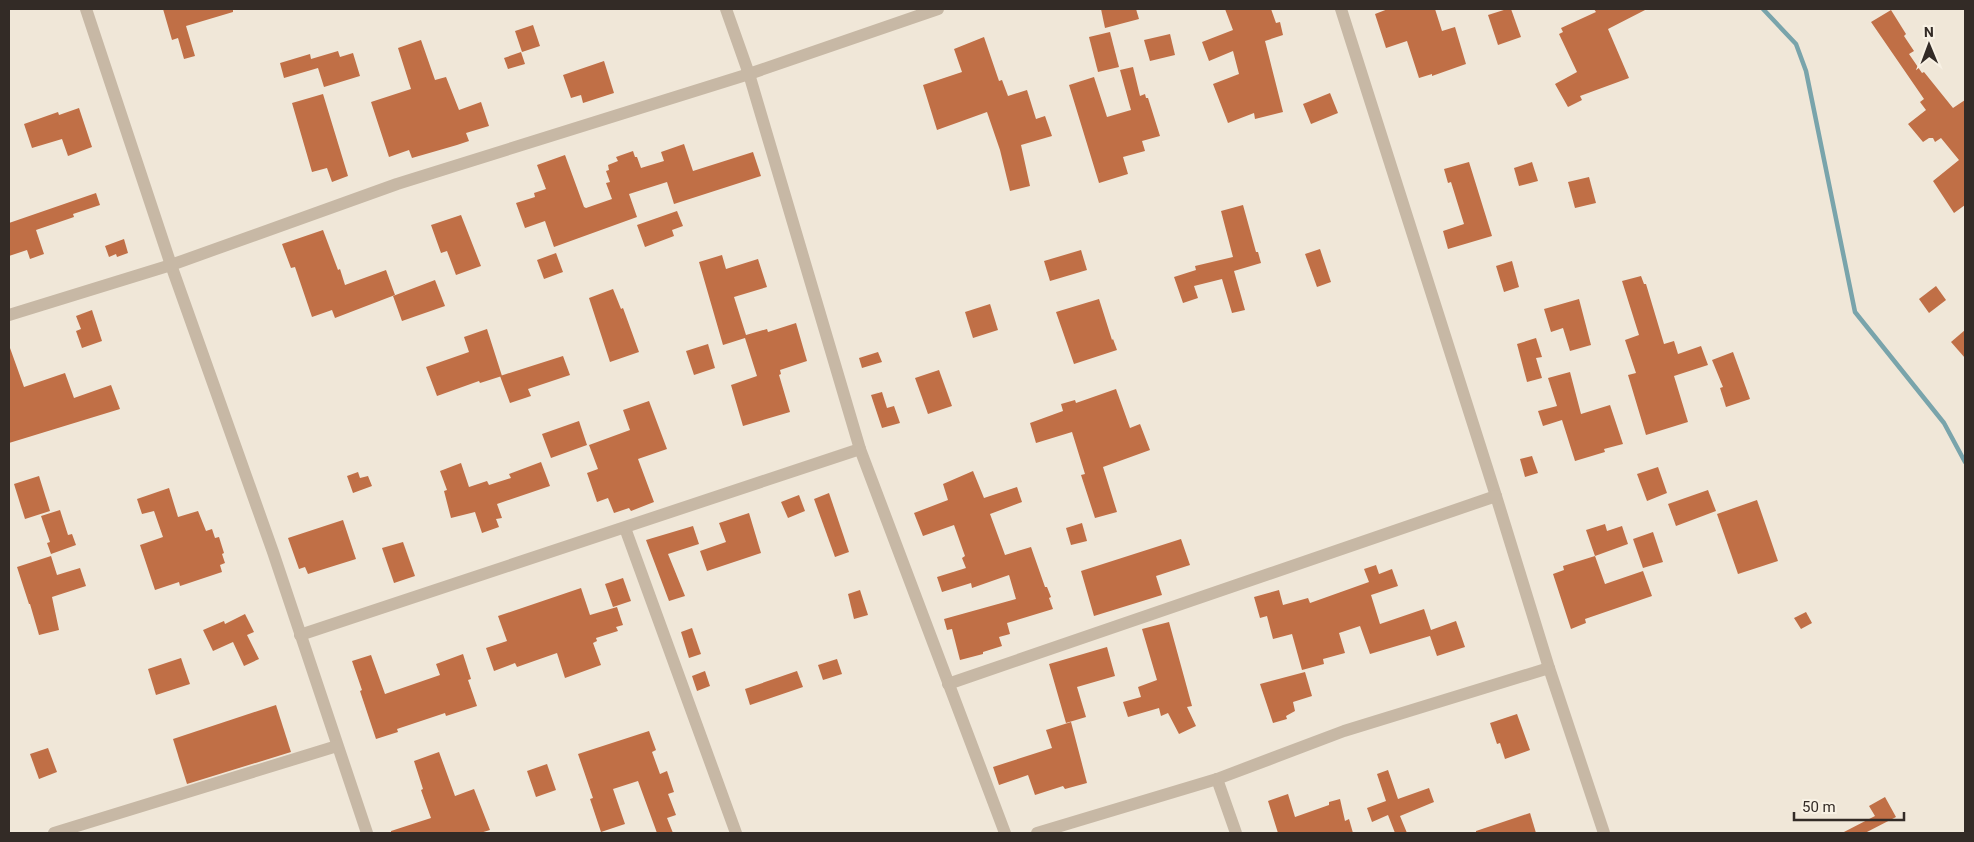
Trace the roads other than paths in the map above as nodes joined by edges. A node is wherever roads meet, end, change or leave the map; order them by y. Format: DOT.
graph roads {
  1 [pos="86,9"];
  2 [pos="726,9"];
  3 [pos="938,9"];
  4 [pos="1341,9"];
  5 [pos="749,74"];
  6 [pos="171,265"];
  7 [pos="9,315"];
  8 [pos="860,449"];
  9 [pos="1496,496"];
  10 [pos="624,528"];
  11 [pos="300,635"];
  12 [pos="1549,668"];
  13 [pos="948,684"];
  14 [pos="338,746"];
  15 [pos="1217,779"];
  16 [pos="54,833"];
  17 [pos="367,833"];
  18 [pos="736,833"];
  19 [pos="1005,833"];
  20 [pos="1037,833"];
  21 [pos="1236,833"];
  22 [pos="1604,833"];
  1 -- 6 [label="street"];
  2 -- 5 [label="street"];
  3 -- 5 [label="street"];
  4 -- 9 [label="street"];
  5 -- 6 [label="street"];
  5 -- 8 [label="street"];
  6 -- 7 [label="street"];
  6 -- 11 [label="street"];
  8 -- 10 [label="street"];
  8 -- 13 [label="street"];
  9 -- 12 [label="street"];
  9 -- 13 [label="street"];
  10 -- 11 [label="street"];
  10 -- 18 [label="street"];
  11 -- 14 [label="street"];
  12 -- 15 [label="street"];
  12 -- 22 [label="street"];
  13 -- 19 [label="street"];
  14 -- 16 [label="street"];
  14 -- 17 [label="street"];
  15 -- 20 [label="street"];
  15 -- 21 [label="street"];
}
